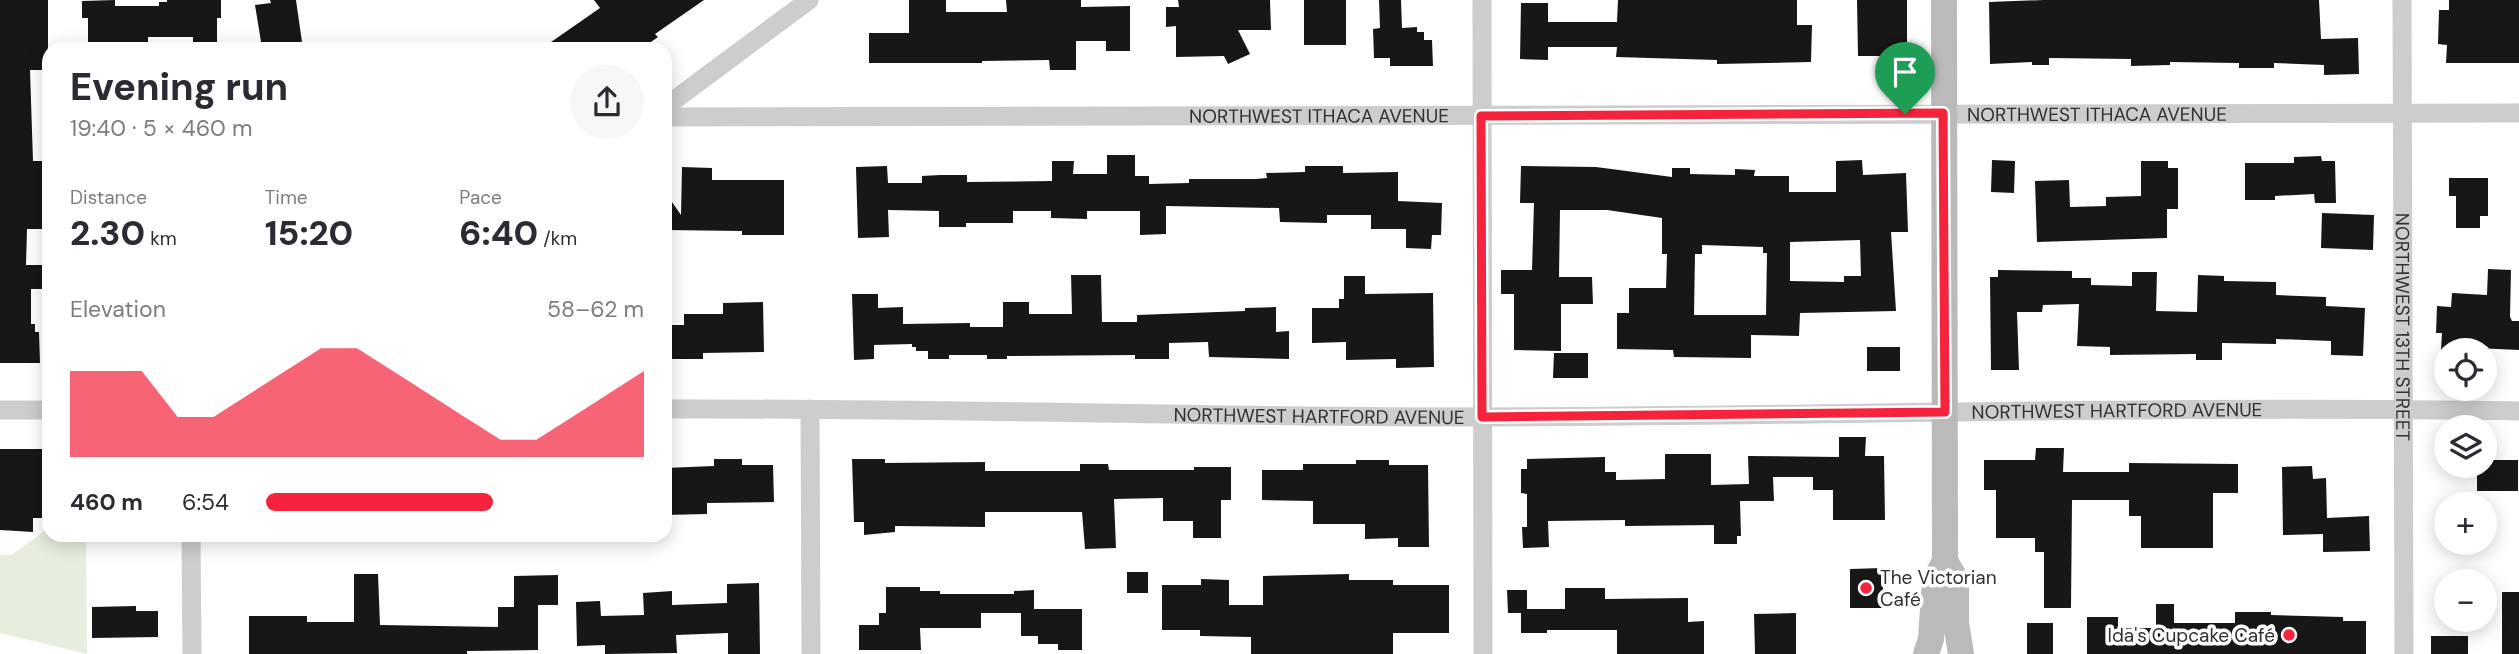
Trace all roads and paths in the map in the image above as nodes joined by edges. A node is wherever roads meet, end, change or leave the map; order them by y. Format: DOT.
graph roads {
  1 [pos="809,0"];
  2 [pos="1482,0"];
  3 [pos="1944,0"];
  4 [pos="2402,0"];
  5 [pos="672,102"];
  6 [pos="2401,112"];
  7 [pos="1943,113"];
  8 [pos="2519,113"];
  9 [pos="1481,116"];
  10 [pos="672,117"];
  11 [pos="672,409"];
  12 [pos="810,409"];
  13 [pos="2403,409"];
  14 [pos="0,410"];
  15 [pos="42,410"];
  16 [pos="2519,411"];
  17 [pos="1945,412"];
  18 [pos="1482,417"];
  19 [pos="191,542"];
  20 [pos="1945,561"];
  21 [pos="191,654"];
  22 [pos="811,654"];
  23 [pos="1483,654"];
  24 [pos="1926,654"];
  25 [pos="1961,654"];
  26 [pos="2404,654"];
  1 -- 5 [label="street"];
  2 -- 9 [label="street"];
  3 -- 7 [label="street"];
  4 -- 6 [label="street, NORTHWEST 13TH STREET"];
  6 -- 7 [label="street, NORTHWEST ITHACA AVENUE"];
  6 -- 8 [label="street, NORTHWEST ITHACA AVENUE"];
  6 -- 13 [label="street, NORTHWEST 13TH STREET"];
  7 -- 9 [label="street, NORTHWEST ITHACA AVENUE"];
  7 -- 17 [label="street"];
  9 -- 10 [label="street, NORTHWEST ITHACA AVENUE"];
  9 -- 18 [label="street"];
  11 -- 12 [label="street, NORTHWEST HARTFORD AVENUE"];
  12 -- 18 [label="street, NORTHWEST HARTFORD AVENUE"];
  12 -- 22 [label="street"];
  13 -- 16 [label="street, NORTHWEST HARTFORD AVENUE"];
  13 -- 17 [label="street, NORTHWEST HARTFORD AVENUE"];
  13 -- 26 [label="street, NORTHWEST 13TH STREET"];
  14 -- 15 [label="street"];
  17 -- 18 [label="street, NORTHWEST HARTFORD AVENUE"];
  17 -- 20 [label="street"];
  18 -- 23 [label="street"];
  19 -- 21 [label="street"];
  20 -- 24 [label="street"];
  20 -- 25 [label="street"];
}
